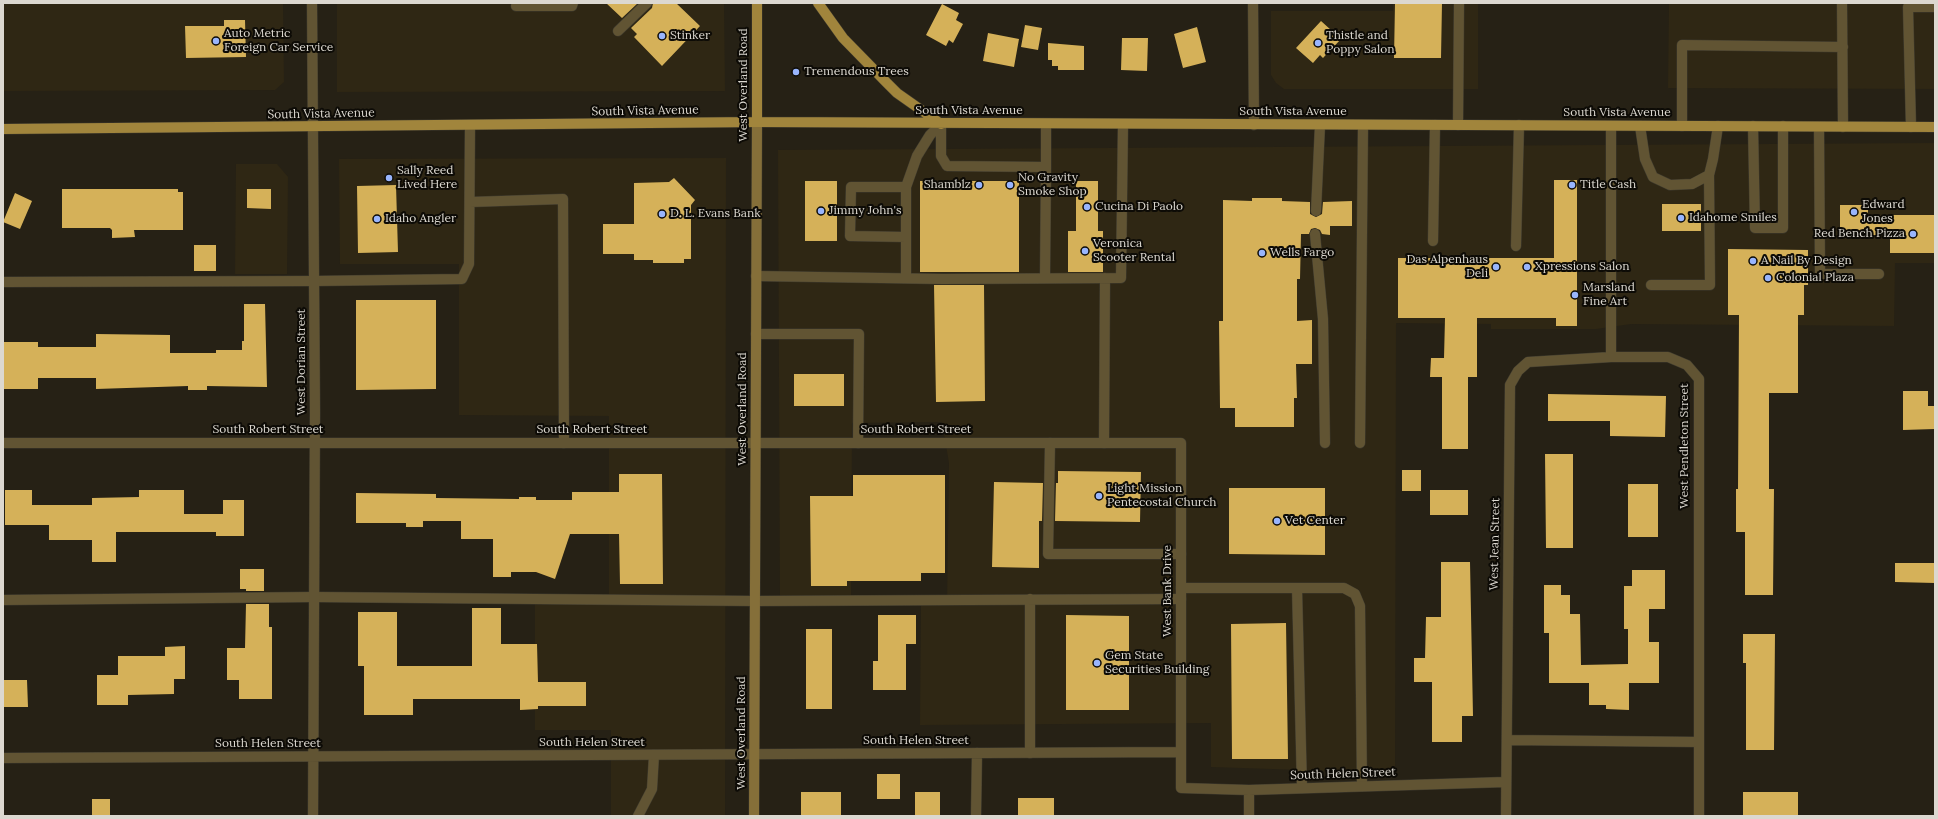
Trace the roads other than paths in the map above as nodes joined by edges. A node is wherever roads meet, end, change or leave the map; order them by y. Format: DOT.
graph roads {
  1 [pos="312,3"];
  2 [pos="573,3"];
  3 [pos="647,3"];
  4 [pos="757,3"];
  5 [pos="818,3"];
  6 [pos="1253,3"];
  7 [pos="1459,3"];
  8 [pos="1842,3"];
  9 [pos="516,6"];
  10 [pos="1935,7"];
  11 [pos="618,31"];
  12 [pos="1843,47"];
  13 [pos="757,122"];
  14 [pos="941,124"];
  15 [pos="1046,124"];
  16 [pos="1123,124"];
  17 [pos="470,125"];
  18 [pos="1254,125"];
  19 [pos="1320,125"];
  20 [pos="1364,125"];
  21 [pos="1435,125"];
  22 [pos="1458,125"];
  23 [pos="1519,125"];
  24 [pos="1611,126"];
  25 [pos="1640,126"];
  26 [pos="1682,126"];
  27 [pos="1718,126"];
  28 [pos="1753,126"];
  29 [pos="1783,126"];
  30 [pos="313,127"];
  31 [pos="1820,127"];
  32 [pos="1843,127"];
  33 [pos="1911,127"];
  34 [pos="1935,127"];
  35 [pos="3,129"];
  36 [pos="1046,167"];
  37 [pos="1708,175"];
  38 [pos="906,187"];
  39 [pos="470,202"];
  40 [pos="1316,211"];
  41 [pos="1315,234"];
  42 [pos="906,237"];
  43 [pos="1433,241"];
  44 [pos="1516,246"];
  45 [pos="1880,274"];
  46 [pos="756,276"];
  47 [pos="1045,277"];
  48 [pos="906,278"];
  49 [pos="1106,278"];
  50 [pos="314,281"];
  51 [pos="3,282"];
  52 [pos="1651,285"];
  53 [pos="756,334"];
  54 [pos="1611,357"];
  55 [pos="3,443"];
  56 [pos="315,443"];
  57 [pos="564,443"];
  58 [pos="756,443"];
  59 [pos="858,443"];
  60 [pos="1050,443"];
  61 [pos="1104,443"];
  62 [pos="1181,443"];
  63 [pos="1325,443"];
  64 [pos="1360,443"];
  65 [pos="1181,554"];
  66 [pos="1181,588"];
  67 [pos="1297,588"];
  68 [pos="314,597"];
  69 [pos="1030,599"];
  70 [pos="1181,599"];
  71 [pos="3,600"];
  72 [pos="755,601"];
  73 [pos="1507,740"];
  74 [pos="1699,742"];
  75 [pos="1181,752"];
  76 [pos="1030,753"];
  77 [pos="977,754"];
  78 [pos="654,755"];
  79 [pos="754,755"];
  80 [pos="314,757"];
  81 [pos="3,758"];
  82 [pos="1506,782"];
  83 [pos="1362,786"];
  84 [pos="1181,788"];
  85 [pos="1302,788"];
  86 [pos="1249,790"];
  87 [pos="313,816"];
  88 [pos="638,816"];
  89 [pos="754,816"];
  90 [pos="976,816"];
  91 [pos="1249,816"];
  92 [pos="1506,816"];
  93 [pos="1699,816"];
  1 -- 30 [label="street, West Dorian Street"];
  2 -- 9 [label="street"];
  3 -- 11 [label="street"];
  4 -- 13 [label="main road, West Overland Road"];
  5 -- 14 [label="main road"];
  6 -- 18 [label="street"];
  7 -- 22 [label="street"];
  8 -- 12 [label="street"];
  10 -- 33 [label="street"];
  12 -- 26 [label="street"];
  12 -- 32 [label="street"];
  13 -- 14 [label="main road, South Vista Avenue"];
  13 -- 17 [label="main road, South Vista Avenue"];
  13 -- 46 [label="street, West Overland Road"];
  14 -- 15 [label="main road, South Vista Avenue"];
  14 -- 36 [label="street"];
  14 -- 38 [label="street"];
  15 -- 16 [label="main road, South Vista Avenue"];
  15 -- 36 [label="street"];
  16 -- 18 [label="main road, South Vista Avenue"];
  16 -- 49 [label="street"];
  17 -- 30 [label="main road, South Vista Avenue"];
  17 -- 39 [label="street"];
  18 -- 19 [label="main road, South Vista Avenue"];
  19 -- 20 [label="main road, South Vista Avenue"];
  19 -- 40 [label="street"];
  20 -- 21 [label="main road, South Vista Avenue"];
  20 -- 64 [label="street"];
  21 -- 22 [label="main road, South Vista Avenue"];
  21 -- 43 [label="street"];
  22 -- 23 [label="main road, South Vista Avenue"];
  23 -- 24 [label="main road, South Vista Avenue"];
  23 -- 44 [label="street"];
  24 -- 25 [label="main road, South Vista Avenue"];
  24 -- 54 [label="street"];
  25 -- 26 [label="main road, South Vista Avenue"];
  25 -- 37 [label="street"];
  26 -- 27 [label="main road, South Vista Avenue"];
  27 -- 28 [label="main road, South Vista Avenue"];
  27 -- 37 [label="street"];
  28 -- 29 [label="main road, South Vista Avenue"];
  28 -- 29 [label="street"];
  29 -- 31 [label="main road, South Vista Avenue"];
  30 -- 35 [label="main road, South Vista Avenue"];
  30 -- 50 [label="street, West Dorian Street"];
  31 -- 32 [label="main road, South Vista Avenue"];
  31 -- 45 [label="street"];
  32 -- 33 [label="main road, South Vista Avenue"];
  33 -- 34 [label="main road, South Vista Avenue"];
  36 -- 47 [label="street"];
  37 -- 52 [label="street"];
  38 -- 42 [label="street"];
  38 -- 42 [label="street"];
  39 -- 50 [label="street"];
  39 -- 57 [label="street"];
  41 -- 63 [label="street"];
  42 -- 48 [label="street"];
  46 -- 48 [label="street"];
  46 -- 53 [label="street, West Overland Road"];
  47 -- 48 [label="street"];
  47 -- 49 [label="street"];
  49 -- 61 [label="street"];
  50 -- 51 [label="street"];
  50 -- 56 [label="street, West Dorian Street"];
  53 -- 58 [label="street, West Overland Road"];
  53 -- 59 [label="street"];
  54 -- 73 [label="street, West Jean Street"];
  54 -- 74 [label="street, West Pendleton Street"];
  55 -- 56 [label="street, South Robert Street"];
  56 -- 57 [label="street, South Robert Street"];
  56 -- 68 [label="street, West Dorian Street"];
  57 -- 58 [label="street, South Robert Street"];
  58 -- 59 [label="street, South Robert Street"];
  58 -- 72 [label="street, West Overland Road"];
  59 -- 60 [label="street, South Robert Street"];
  60 -- 61 [label="street, South Robert Street"];
  60 -- 65 [label="street"];
  61 -- 62 [label="street, South Robert Street"];
  62 -- 65 [label="street, West Bank Drive"];
  65 -- 66 [label="street, West Bank Drive"];
  66 -- 67 [label="street"];
  66 -- 70 [label="street, West Bank Drive"];
  67 -- 83 [label="street"];
  67 -- 85 [label="street"];
  68 -- 71 [label="street"];
  68 -- 72 [label="street"];
  68 -- 80 [label="street, West Dorian Street"];
  69 -- 70 [label="street"];
  69 -- 72 [label="street"];
  69 -- 76 [label="street"];
  70 -- 75 [label="street, West Bank Drive"];
  72 -- 79 [label="street, West Overland Road"];
  73 -- 74 [label="street"];
  73 -- 82 [label="street, West Jean Street"];
  74 -- 93 [label="street, West Pendleton Street"];
  75 -- 76 [label="street, South Helen Street"];
  75 -- 84 [label="street, West Bank Drive"];
  76 -- 77 [label="street, South Helen Street"];
  77 -- 79 [label="street, South Helen Street"];
  77 -- 90 [label="street"];
  78 -- 79 [label="street, South Helen Street"];
  78 -- 80 [label="street, South Helen Street"];
  78 -- 88 [label="street"];
  79 -- 89 [label="street, West Overland Road"];
  80 -- 81 [label="street, South Helen Street"];
  80 -- 87 [label="street, West Dorian Street"];
  82 -- 83 [label="street, South Helen Street"];
  82 -- 92 [label="street, West Jean Street"];
  83 -- 85 [label="street, South Helen Street"];
  84 -- 86 [label="street, South Helen Street"];
  85 -- 86 [label="street, South Helen Street"];
  86 -- 91 [label="street"];
}
